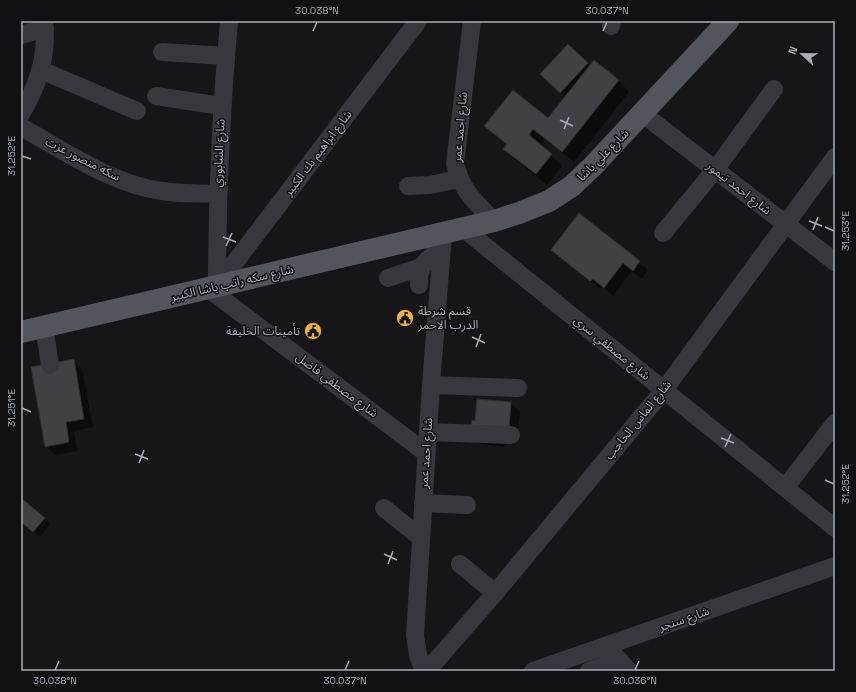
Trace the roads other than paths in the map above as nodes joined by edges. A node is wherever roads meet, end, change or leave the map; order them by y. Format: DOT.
graph roads {
  1 [pos="230,21"];
  2 [pos="418,21"];
  3 [pos="472,21"];
  4 [pos="728,21"];
  5 [pos="45,24"];
  6 [pos="21,35"];
  7 [pos="162,52"];
  8 [pos="226,56"];
  9 [pos="41,70"];
  10 [pos="774,89"];
  11 [pos="156,96"];
  12 [pos="222,106"];
  13 [pos="137,111"];
  14 [pos="21,114"];
  15 [pos="643,114"];
  16 [pos="21,127"];
  17 [pos="835,157"];
  18 [pos="715,170"];
  19 [pos="459,179"];
  20 [pos="408,186"];
  21 [pos="217,194"];
  22 [pos="494,221"];
  23 [pos="786,224"];
  24 [pos="663,232"];
  25 [pos="450,237"];
  26 [pos="835,262"];
  27 [pos="421,268"];
  28 [pos="388,278"];
  29 [pos="419,285"];
  30 [pos="213,287"];
  31 [pos="44,326"];
  32 [pos="21,332"];
  33 [pos="50,365"];
  34 [pos="431,385"];
  35 [pos="518,388"];
  36 [pos="664,390"];
  37 [pos="835,423"];
  38 [pos="428,432"];
  39 [pos="511,435"];
  40 [pos="426,452"];
  41 [pos="785,488"];
  42 [pos="423,502"];
  43 [pos="467,505"];
  44 [pos="384,508"];
  45 [pos="835,528"];
  46 [pos="421,538"];
  47 [pos="460,564"];
  48 [pos="835,566"];
  49 [pos="495,593"];
  50 [pos="606,646"];
  51 [pos="624,666"];
  52 [pos="425,671"];
  53 [pos="533,671"];
  54 [pos="589,671"];
  1 -- 8 [label="street, شارع الشابوري"];
  2 -- 30 [label="street, شارع ابراهيم بك الكبير"];
  3 -- 19 [label="street, شارع احمد عمر"];
  4 -- 15 [label="main road, شارع علي باشا"];
  5 -- 6 [label="street"];
  5 -- 9 [label="street"];
  7 -- 8 [label="street"];
  8 -- 12 [label="street, شارع الشابوري"];
  9 -- 13 [label="street"];
  9 -- 14 [label="street"];
  10 -- 18 [label="street"];
  11 -- 12 [label="street"];
  12 -- 21 [label="street, شارع الشابوري"];
  15 -- 18 [label="street, شارع احمد تيمور"];
  15 -- 22 [label="main road, شارع علي باشا"];
  16 -- 21 [label="street, سكه منصور عزت"];
  17 -- 23 [label="street, شارع الماس الحاجب"];
  18 -- 23 [label="street, شارع احمد تيمور"];
  18 -- 24 [label="street"];
  19 -- 20 [label="street"];
  19 -- 22 [label="street, شارع احمد عمر"];
  21 -- 30 [label="street, شارع الشابوري"];
  22 -- 25 [label="main road, شارع علي باشا"];
  23 -- 26 [label="street, شارع احمد تيمور"];
  23 -- 36 [label="street, شارع الماس الحاجب"];
  25 -- 27 [label="street"];
  25 -- 30 [label="main road, شارع سكه راتب باشا الكبير"];
  25 -- 34 [label="street, شارع احمد عمر"];
  25 -- 36 [label="street, شارع مصطفي سري"];
  27 -- 28 [label="street"];
  27 -- 29 [label="street"];
  30 -- 31 [label="main road, شارع سكه راتب باشا الكبير"];
  30 -- 40 [label="street, شارع مصطفي فاضل"];
  31 -- 32 [label="main road, شارع سكه راتب باشا الكبير"];
  31 -- 33 [label="street"];
  34 -- 35 [label="street"];
  34 -- 38 [label="street, شارع احمد عمر"];
  36 -- 41 [label="street, شارع مصطفي سري"];
  36 -- 49 [label="street, شارع الماس الحاجب"];
  37 -- 41 [label="street"];
  38 -- 39 [label="street"];
  38 -- 40 [label="street, شارع احمد عمر"];
  40 -- 42 [label="street, شارع احمد عمر"];
  41 -- 45 [label="street, شارع مصطفي سري"];
  42 -- 43 [label="street"];
  42 -- 46 [label="street, شارع احمد عمر"];
  44 -- 46 [label="street"];
  46 -- 52 [label="street, شارع احمد عمر"];
  47 -- 49 [label="street"];
  48 -- 50 [label="street, شارع سنجر"];
  49 -- 52 [label="street, شارع الماس الحاجب"];
  50 -- 51 [label="street"];
  50 -- 53 [label="street, شارع سنجر"];
  51 -- 54 [label="street"];
}
